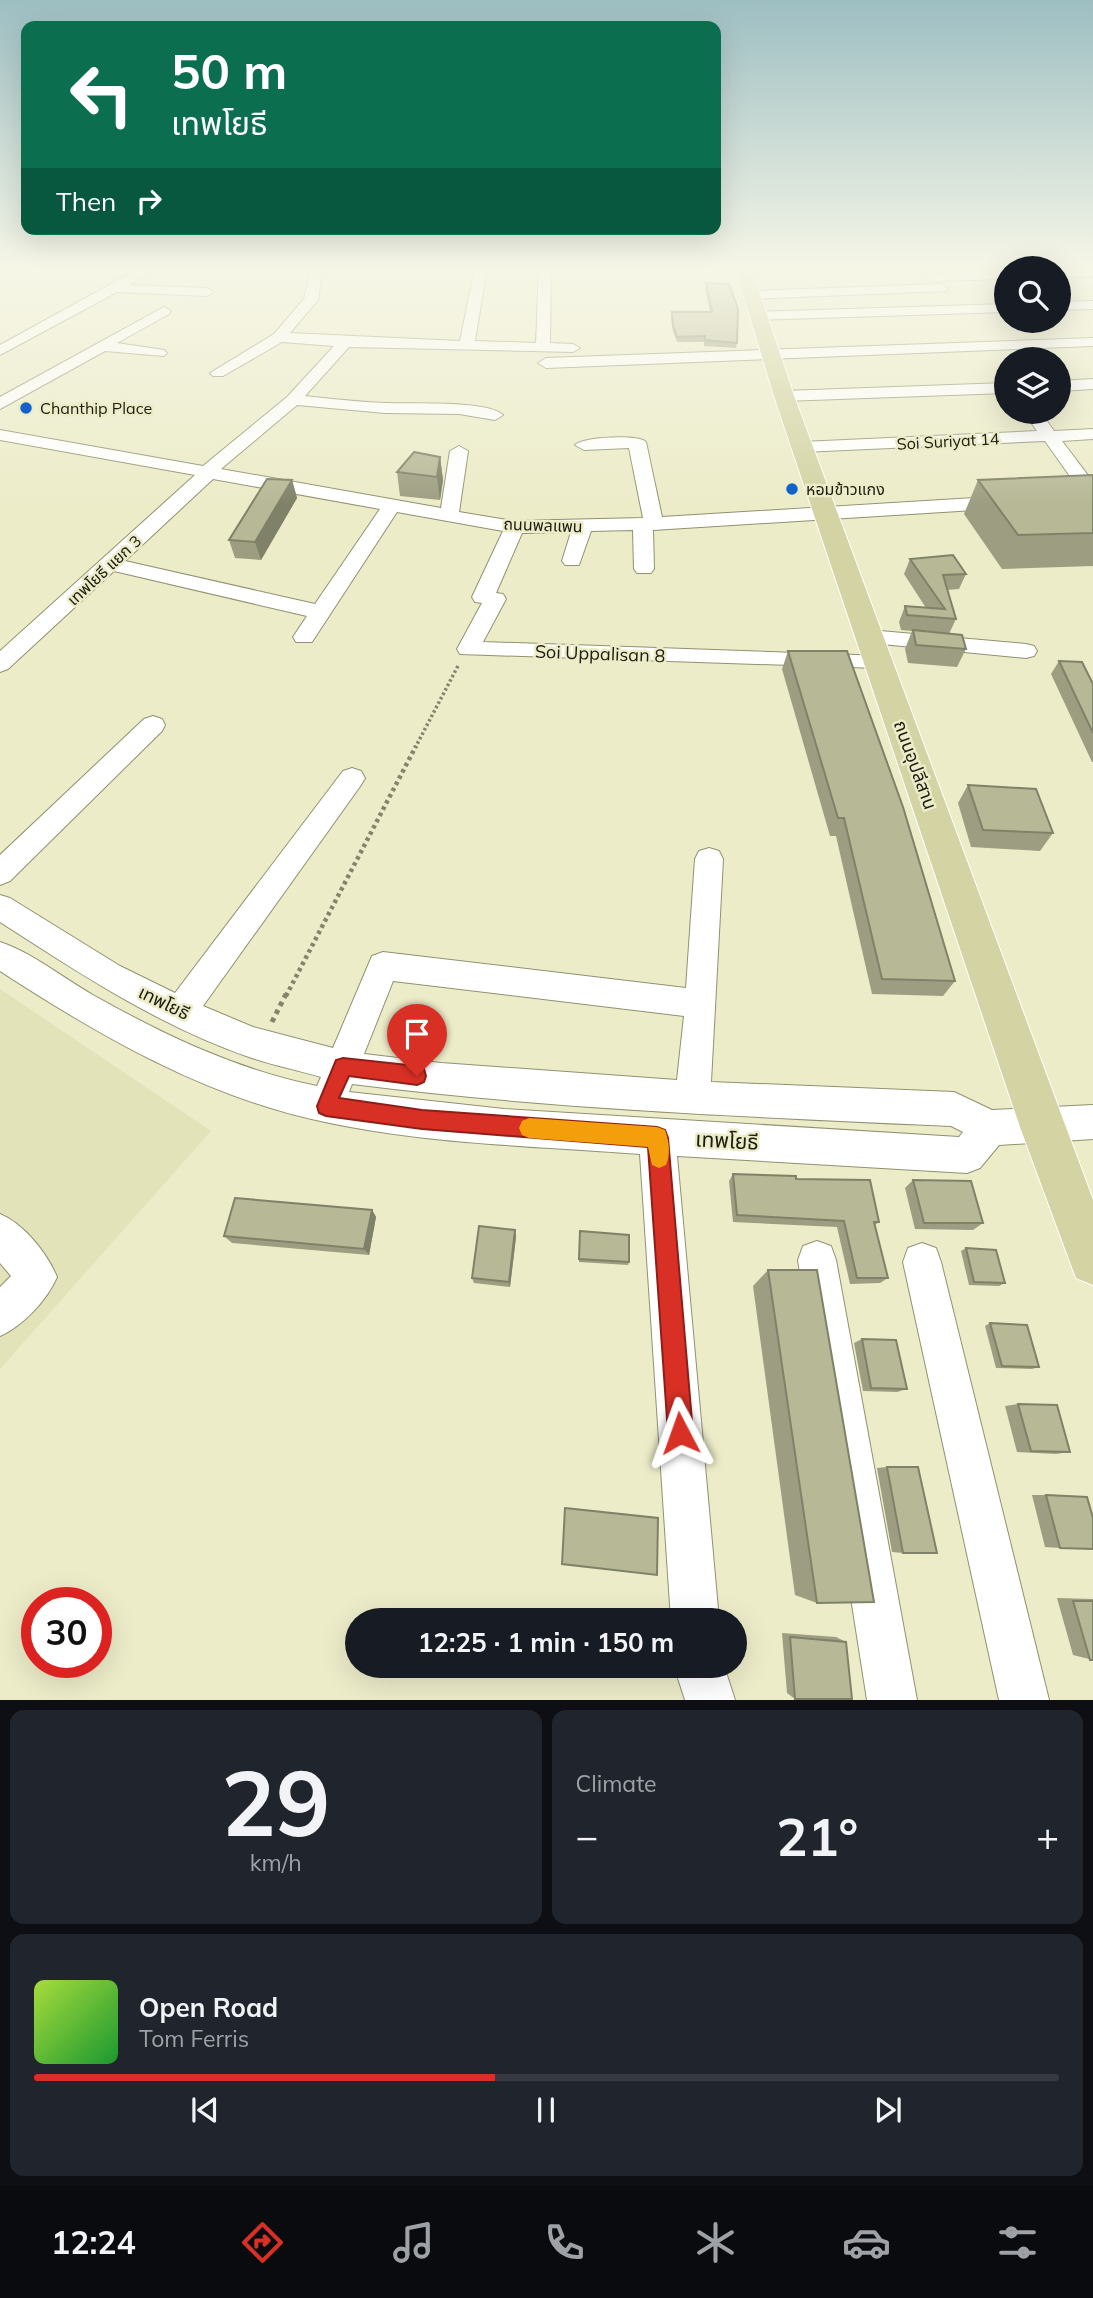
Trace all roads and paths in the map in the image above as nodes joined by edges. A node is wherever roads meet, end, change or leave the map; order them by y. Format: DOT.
graph roads {
  1 [pos="102,346"];
  2 [pos="105,346"];
  3 [pos="263,346"];
  4 [pos="341,346"];
  5 [pos="518,346"];
  6 [pos="767,346"];
  7 [pos="983,346"];
  8 [pos="1042,346"];
  9 [pos="543,347"];
  10 [pos="987,351"];
  11 [pos="159,353"];
  12 [pos="769,353"];
  13 [pos="582,362"];
  14 [pos="546,363"];
  15 [pos="218,373"];
  16 [pos="1093,384"];
  17 [pos="1071,385"];
  18 [pos="994,388"];
  19 [pos="784,396"];
  20 [pos="293,400"];
  21 [pos="0,404"];
  22 [pos="495,415"];
  23 [pos="1040,424"];
  24 [pos="1093,434"];
  25 [pos="0,435"];
  26 [pos="1049,436"];
  27 [pos="584,445"];
  28 [pos="802,447"];
  29 [pos="458,451"];
  30 [pos="206,474"];
  31 [pos="1093,496"];
  32 [pos="1069,498"];
  33 [pos="1021,501"];
  34 [pos="391,507"];
  35 [pos="826,512"];
  36 [pos="448,516"];
  37 [pos="649,524"];
  38 [pos="513,527"];
  39 [pos="582,527"];
  40 [pos="572,561"];
  41 [pos="112,564"];
  42 [pos="644,569"];
  43 [pos="321,612"];
  44 [pos="304,637"];
  45 [pos="468,649"];
  46 [pos="874,649"];
  47 [pos="1026,651"];
  48 [pos="0,663"];
  49 [pos="153,725"];
  50 [pos="352,778"];
  51 [pos="709,859"];
  52 [pos="0,873"];
  53 [pos="0,907"];
  54 [pos="0,954"];
  55 [pos="701,1004"];
  56 [pos="180,1012"];
  57 [pos="260,1044"];
  58 [pos="343,1067"];
  59 [pos="692,1098"];
  60 [pos="326,1106"];
  61 [pos="1093,1122"];
  62 [pos="1042,1127"];
  63 [pos="990,1128"];
  64 [pos="657,1138"];
  65 [pos="0,1233"];
  66 [pos="817,1260"];
  67 [pos="1093,1261"];
  68 [pos="922,1262"];
  69 [pos="0,1316"];
  70 [pos="694,1608"];
  71 [pos="703,1678"];
  72 [pos="710,1699"];
  73 [pos="892,1699"];
  74 [pos="1024,1699"];
  1 -- 21 [label="street"];
  2 -- 11 [label="street"];
  3 -- 15 [label="street"];
  4 -- 20 [label="street, เทพโยธี แยก 3"];
  5 -- 9 [label="street"];
  6 -- 12 [label="main road, ถนนอุปลีสาน"];
  7 -- 10 [label="street"];
  8 -- 10 [label="street"];
  9 -- 13 [label="street"];
  10 -- 12 [label="street"];
  12 -- 13 [label="street"];
  12 -- 19 [label="main road, ถนนอุปลีสาน"];
  13 -- 14 [label="street"];
  16 -- 17 [label="street"];
  18 -- 19 [label="street"];
  19 -- 28 [label="main road, ถนนอุปลีสาน"];
  20 -- 22 [label="street"];
  20 -- 30 [label="street, เทพโยธี แยก 3"];
  23 -- 26 [label="street"];
  24 -- 26 [label="street, Soi Suriyat 14"];
  25 -- 30 [label="street, ถนนพลแพน"];
  26 -- 28 [label="street, Soi Suriyat 14"];
  26 -- 31 [label="street"];
  27 -- 37 [label="street"];
  28 -- 35 [label="main road, ถนนอุปลีสาน"];
  29 -- 36 [label="street"];
  30 -- 34 [label="street, ถนนพลแพน"];
  30 -- 41 [label="street, เทพโยธี แยก 3"];
  31 -- 32 [label="street"];
  33 -- 35 [label="street, ถนนพลแพน"];
  34 -- 36 [label="street, ถนนพลแพน"];
  34 -- 43 [label="street"];
  35 -- 37 [label="street, ถนนพลแพน"];
  35 -- 46 [label="main road, ถนนอุปลีสาน"];
  36 -- 38 [label="street, ถนนพลแพน"];
  37 -- 39 [label="street, ถนนพลแพน"];
  37 -- 42 [label="street"];
  38 -- 39 [label="street, ถนนพลแพน"];
  38 -- 45 [label="street"];
  39 -- 40 [label="street"];
  41 -- 43 [label="street"];
  41 -- 48 [label="street, เทพโยธี แยก 3"];
  43 -- 44 [label="street"];
  45 -- 46 [label="street, Soi Uppalisan 8"];
  45 -- 57 [label="path"];
  46 -- 47 [label="street, Soi Uppalisan 8"];
  46 -- 62 [label="main road, ถนนอุปลีสาน"];
  49 -- 52 [label="street"];
  50 -- 56 [label="street"];
  51 -- 55 [label="street"];
  53 -- 56 [label="street, เทพโยธี"];
  54 -- 60 [label="street, เทพโยธี"];
  55 -- 58 [label="street"];
  55 -- 59 [label="street"];
  56 -- 57 [label="street, เทพโยธี"];
  57 -- 58 [label="street, เทพโยธี"];
  58 -- 59 [label="street, เทพโยธี"];
  58 -- 60 [label="street"];
  59 -- 63 [label="street, เทพโยธี"];
  60 -- 64 [label="street, เทพโยธี"];
  61 -- 62 [label="street, เทพโยธี"];
  62 -- 63 [label="street, เทพโยธี"];
  62 -- 67 [label="main road, ถนนอุปลีสาน"];
  63 -- 64 [label="street, เทพโยธี"];
  64 -- 70 [label="street"];
  65 -- 69 [label="street"];
  66 -- 73 [label="street"];
  68 -- 74 [label="street"];
  71 -- 72 [label="street"];
}
